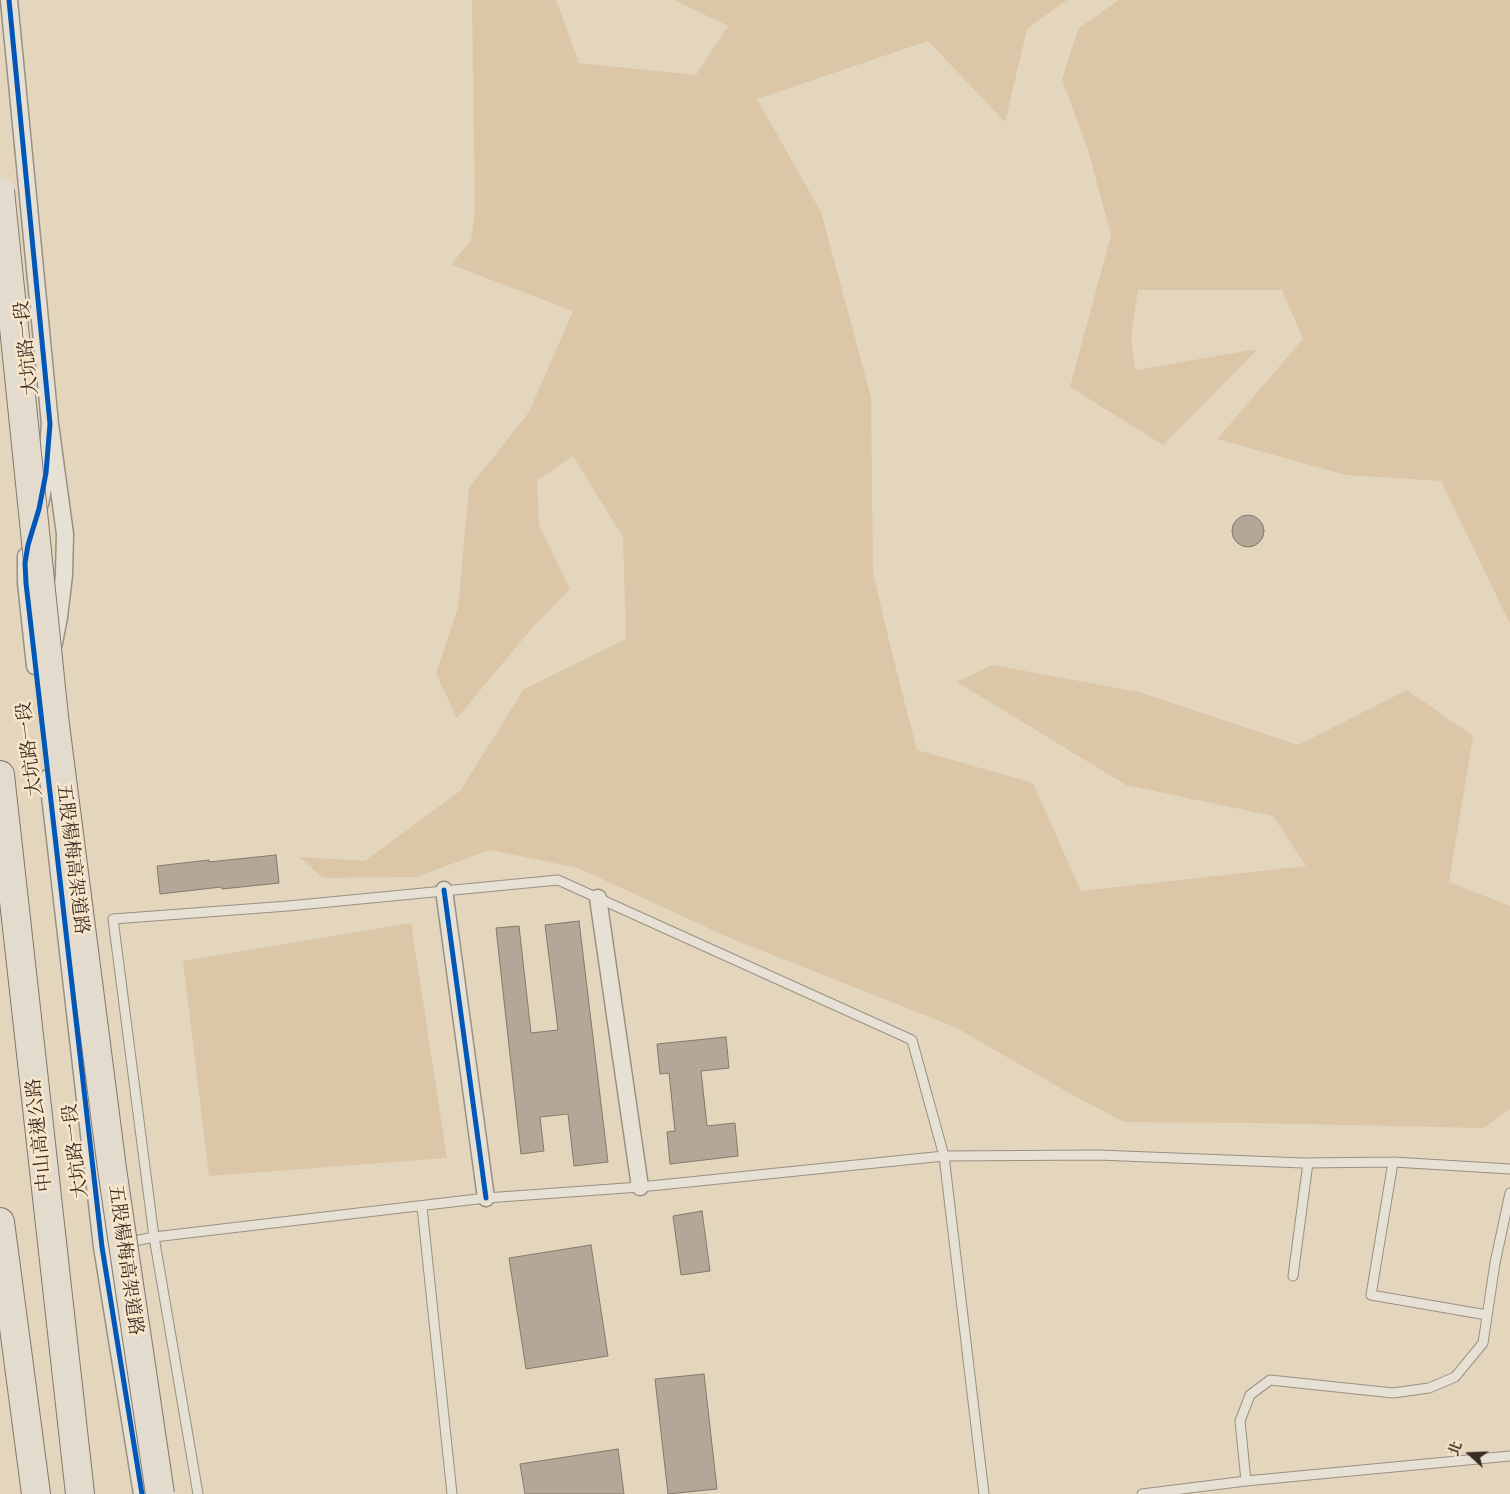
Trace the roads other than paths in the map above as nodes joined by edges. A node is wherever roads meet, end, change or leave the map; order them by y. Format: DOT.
graph roads {
  1 [pos="9,0"];
  2 [pos="0,191"];
  3 [pos="50,424"];
  4 [pos="43,729"];
  5 [pos="0,775"];
  6 [pos="444,890"];
  7 [pos="598,898"];
  8 [pos="944,1156"];
  9 [pos="1393,1162"];
  10 [pos="1308,1163"];
  11 [pos="1510,1169"];
  12 [pos="640,1187"];
  13 [pos="1510,1193"];
  14 [pos="486,1198"];
  15 [pos="422,1206"];
  16 [pos="0,1222"];
  17 [pos="154,1237"];
  18 [pos="102,1247"];
  19 [pos="1293,1276"];
  20 [pos="1487,1314"];
  21 [pos="1510,1456"];
  22 [pos="1246,1481"];
  23 [pos="36,1494"];
  24 [pos="80,1494"];
  25 [pos="142,1494"];
  26 [pos="160,1494"];
  27 [pos="198,1494"];
  28 [pos="452,1494"];
  29 [pos="984,1494"];
  30 [pos="1142,1494"];
  1 -- 3 [label="street, 大坑路一段"];
  2 -- 26 [label="highway, 五股楊梅高架道路, bridge"];
  3 -- 4 [label="street, 大坑路一段"];
  3 -- 4 [label="street, 大坑路一段"];
  4 -- 18 [label="street, 大坑路一段"];
  5 -- 24 [label="highway, 中山高速公路"];
  6 -- 7 [label="lane"];
  6 -- 14 [label="street"];
  6 -- 17 [label="lane"];
  7 -- 8 [label="lane"];
  7 -- 12 [label="street"];
  8 -- 10 [label="lane"];
  8 -- 12 [label="lane"];
  8 -- 29 [label="lane"];
  9 -- 10 [label="lane"];
  9 -- 11 [label="lane"];
  9 -- 20 [label="lane"];
  10 -- 19 [label="lane"];
  12 -- 14 [label="lane"];
  13 -- 20 [label="lane"];
  14 -- 15 [label="lane"];
  15 -- 17 [label="lane"];
  15 -- 28 [label="lane"];
  16 -- 23 [label="highway"];
  17 -- 18 [label="lane"];
  17 -- 27 [label="lane"];
  18 -- 25 [label="street, 大坑路一段"];
  20 -- 22 [label="lane"];
  21 -- 22 [label="lane"];
  22 -- 30 [label="lane"];
}
